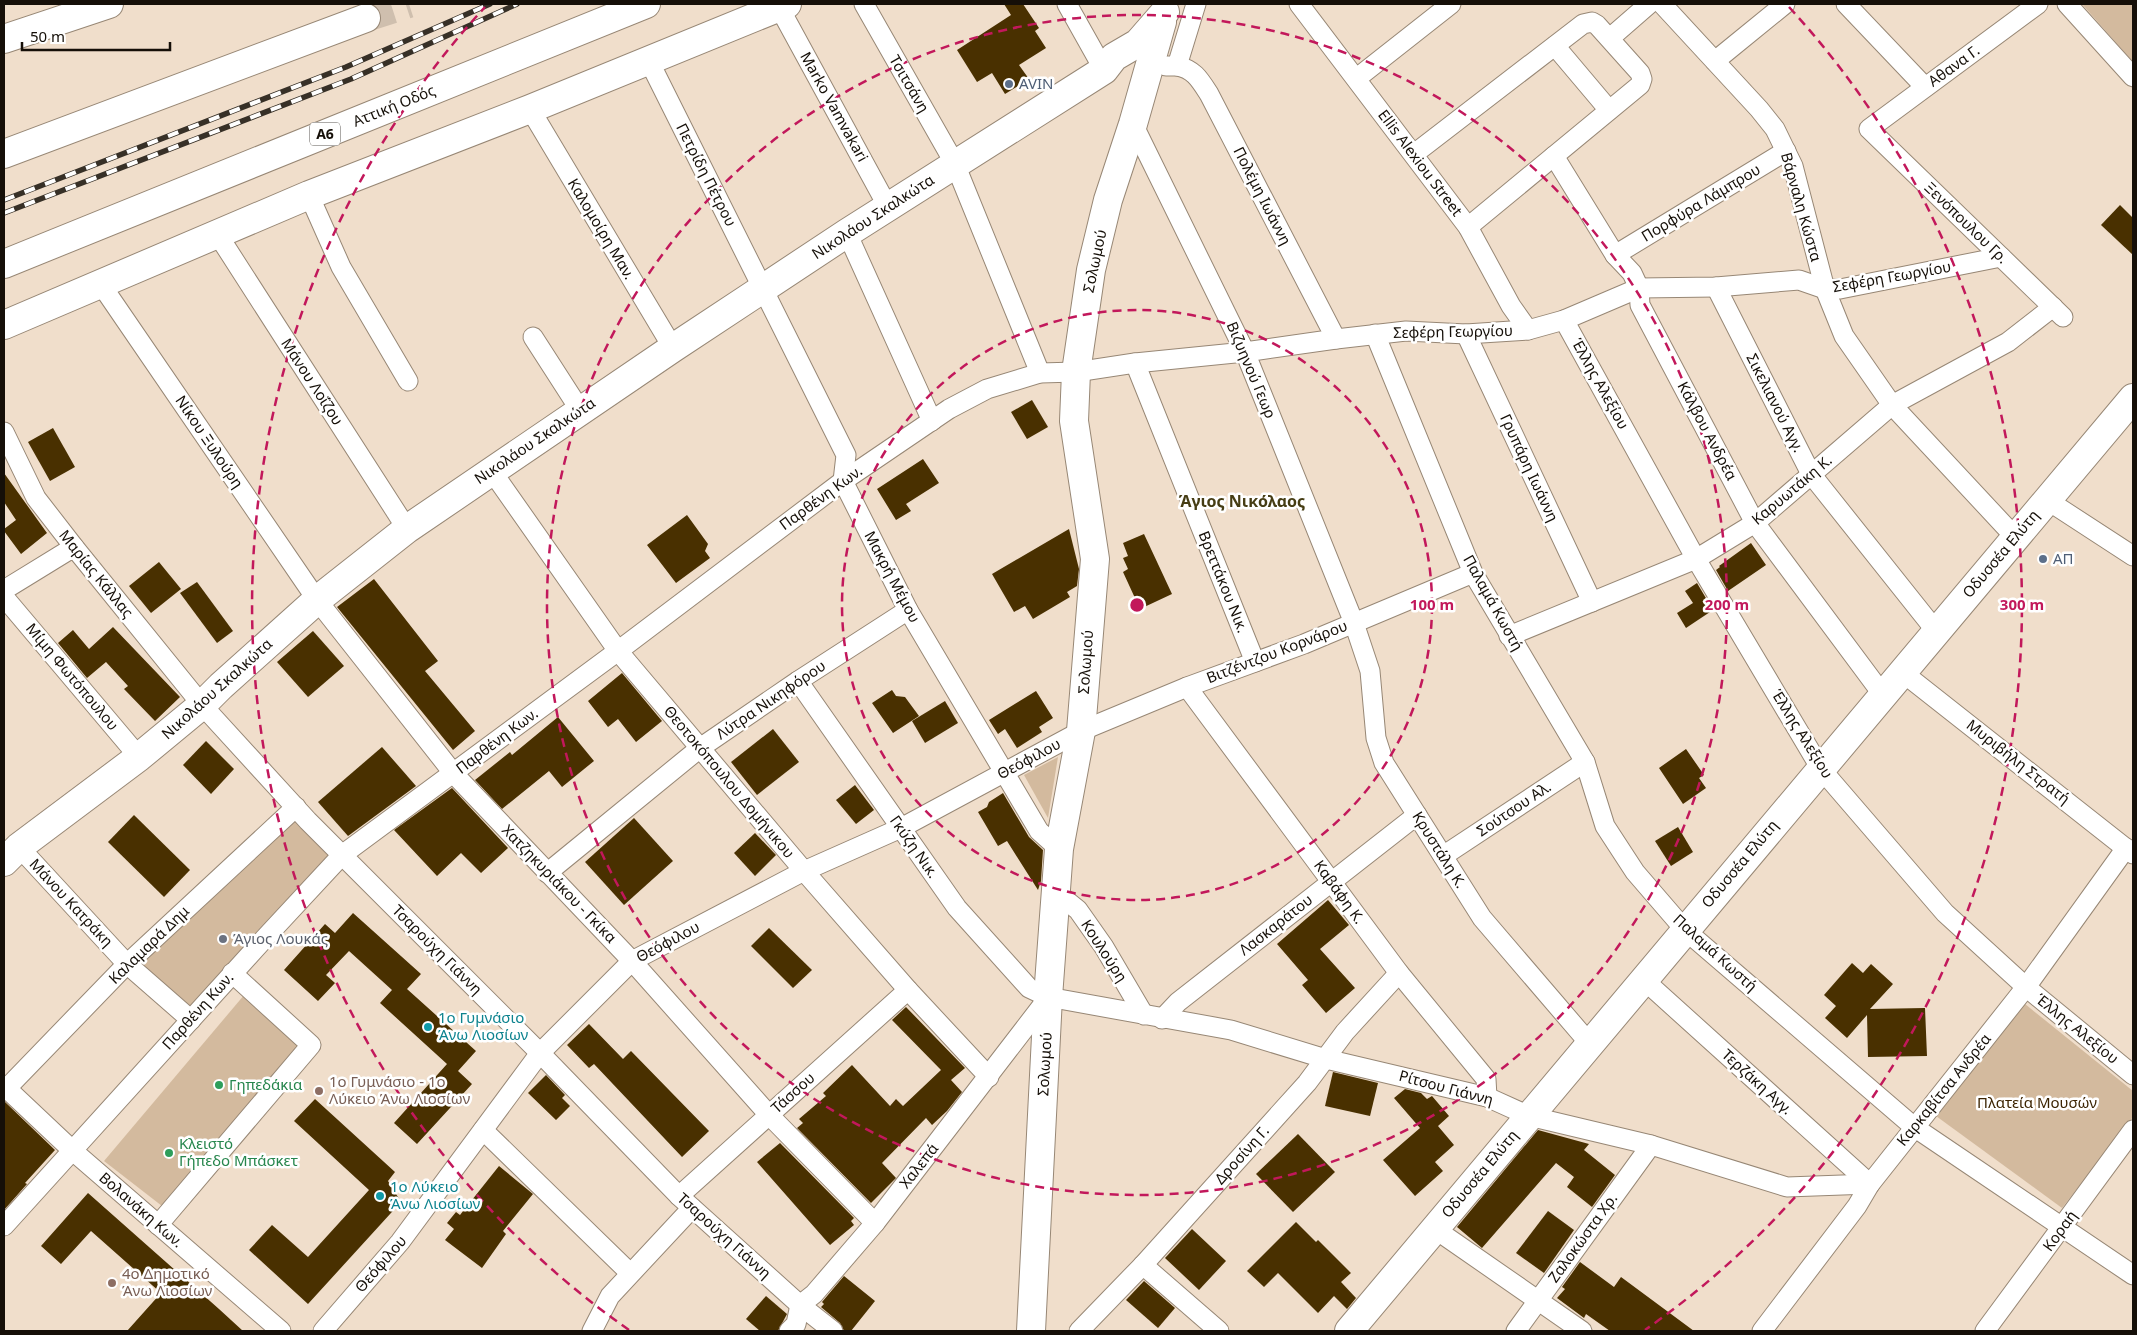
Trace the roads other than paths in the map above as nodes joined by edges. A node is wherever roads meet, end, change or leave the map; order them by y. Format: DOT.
graph roads {
  1 [pos="109,4"];
  2 [pos="646,4"];
  3 [pos="864,4"];
  4 [pos="1066,4"];
  5 [pos="1196,4"];
  6 [pos="1299,4"];
  7 [pos="1451,4"];
  8 [pos="1649,4"];
  9 [pos="1662,4"];
  10 [pos="1785,4"];
  11 [pos="1846,4"];
  12 [pos="2038,4"];
  13 [pos="2066,4"];
  14 [pos="783,5"];
  15 [pos="1166,8"];
  16 [pos="366,18"];
  17 [pos="1610,38"];
  18 [pos="4,39"];
  19 [pos="1556,46"];
  20 [pos="649,61"];
  21 [pos="1715,61"];
  22 [pos="1149,65"];
  23 [pos="1176,66"];
  24 [pos="1104,70"];
  25 [pos="2133,77"];
  26 [pos="1357,78"];
  27 [pos="1925,87"];
  28 [pos="530,109"];
  29 [pos="1609,110"];
  30 [pos="1133,124"];
  31 [pos="1869,129"];
  32 [pos="1786,151"];
  33 [pos="4,154"];
  34 [pos="1414,154"];
  35 [pos="1554,156"];
  36 [pos="955,164"];
  37 [pos="309,195"];
  38 [pos="888,207"];
  39 [pos="1468,227"];
  40 [pos="848,233"];
  41 [pos="218,235"];
  42 [pos="1615,255"];
  43 [pos="2001,257"];
  44 [pos="4,264"];
  45 [pos="100,283"];
  46 [pos="1716,287"];
  47 [pos="1639,288"];
  48 [pos="763,289"];
  49 [pos="1825,289"];
  50 [pos="2058,312"];
  51 [pos="1564,320"];
  52 [pos="4,325"];
  53 [pos="1528,330"];
  54 [pos="1376,334"];
  55 [pos="1466,334"];
  56 [pos="533,337"];
  57 [pos="1336,339"];
  58 [pos="673,348"];
  59 [pos="1245,352"];
  60 [pos="1135,363"];
  61 [pos="1076,372"];
  62 [pos="1040,373"];
  63 [pos="408,381"];
  64 [pos="2133,398"];
  65 [pos="1892,405"];
  66 [pos="580,410"];
  67 [pos="932,421"];
  68 [pos="4,432"];
  69 [pos="491,470"];
  70 [pos="1811,474"];
  71 [pos="843,481"];
  72 [pos="2041,513"];
  73 [pos="1755,523"];
  74 [pos="407,529"];
  75 [pos="74,547"];
  76 [pos="2007,553"];
  77 [pos="2133,556"];
  78 [pos="1696,560"];
  79 [pos="1473,573"];
  80 [pos="4,590"];
  81 [pos="4,597"];
  82 [pos="317,600"];
  83 [pos="1592,602"];
  84 [pos="908,610"];
  85 [pos="1354,622"];
  86 [pos="1936,631"];
  87 [pos="1509,636"];
  88 [pos="618,652"];
  89 [pos="1256,662"];
  90 [pos="1902,672"];
  91 [pos="798,681"];
  92 [pos="1187,687"];
  93 [pos="1883,695"];
  94 [pos="202,705"];
  95 [pos="1081,731"];
  96 [pos="700,748"];
  97 [pos="139,757"];
  98 [pos="1585,762"];
  99 [pos="1821,769"];
  100 [pos="1004,772"];
  101 [pos="454,774"];
  102 [pos="296,807"];
  103 [pos="1417,815"];
  104 [pos="901,828"];
  105 [pos="1059,849"];
  106 [pos="2129,851"];
  107 [pos="342,855"];
  108 [pos="1443,856"];
  109 [pos="8,857"];
  110 [pos="804,872"];
  111 [pos="547,873"];
  112 [pos="1331,881"];
  113 [pos="1056,893"];
  114 [pos="1686,930"];
  115 [pos="632,961"];
  116 [pos="127,964"];
  117 [pos="232,973"];
  118 [pos="1399,973"];
  119 [pos="1644,980"];
  120 [pos="2026,987"];
  121 [pos="908,990"];
  122 [pos="1048,997"];
  123 [pos="1153,1017"];
  124 [pos="191,1020"];
  125 [pos="1590,1044"];
  126 [pos="540,1053"];
  127 [pos="1326,1058"];
  128 [pos="2133,1075"];
  129 [pos="989,1077"];
  130 [pos="5,1087"];
  131 [pos="1487,1097"];
  132 [pos="769,1115"];
  133 [pos="1529,1116"];
  134 [pos="1914,1127"];
  135 [pos="483,1130"];
  136 [pos="2133,1130"];
  137 [pos="1650,1145"];
  138 [pos="73,1150"];
  139 [pos="1870,1184"];
  140 [pos="685,1202"];
  141 [pos="875,1223"];
  142 [pos="158,1225"];
  143 [pos="4,1226"];
  144 [pos="2062,1228"];
  145 [pos="1435,1229"];
  146 [pos="1143,1265"];
  147 [pos="630,1273"];
  148 [pos="2133,1275"];
  149 [pos="1538,1300"];
  150 [pos="800,1305"];
  151 [pos="281,1331"];
  152 [pos="323,1331"];
  153 [pos="592,1331"];
  154 [pos="789,1331"];
  155 [pos="833,1331"];
  156 [pos="1032,1331"];
  157 [pos="1079,1331"];
  158 [pos="1219,1331"];
  159 [pos="1349,1331"];
  160 [pos="1516,1331"];
  161 [pos="1582,1331"];
  162 [pos="1762,1331"];
  163 [pos="1985,1331"];
  1 -- 18 [label="main road"];
  2 -- 44 [label="main road, Αττική Οδός / Α6"];
  3 -- 36 [label="street, Τσιτσάνη"];
  4 -- 24 [label="street"];
  5 -- 23 [label="street"];
  6 -- 26 [label="street, Ellis Alexiou Street"];
  7 -- 26 [label="street"];
  8 -- 17 [label="street"];
  9 -- 21 [label="street, Βάρναλη Κώστα"];
  10 -- 21 [label="street"];
  11 -- 27 [label="street"];
  12 -- 27 [label="street, Αθανα Γ."];
  13 -- 25 [label="street"];
  14 -- 20 [label="main road"];
  14 -- 38 [label="street, Marko Vamvakari"];
  15 -- 22 [label="main road, Σολωμού"];
  15 -- 24 [label="main road, Νικολάου Σκαλκώτα"];
  16 -- 33 [label="main road"];
  17 -- 19 [label="street"];
  17 -- 29 [label="street"];
  19 -- 29 [label="street"];
  19 -- 34 [label="street"];
  20 -- 28 [label="main road"];
  20 -- 48 [label="street, Πετρίδη Πέτρου"];
  21 -- 32 [label="street, Βάρναλη Κώστα"];
  22 -- 23 [label="street"];
  22 -- 24 [label="main road, Νικολάου Σκαλκώτα"];
  22 -- 30 [label="main road, Σολωμού"];
  23 -- 57 [label="street, Πολέμη Ιωάννη"];
  24 -- 36 [label="main road, Νικολάου Σκαλκώτα"];
  26 -- 34 [label="street, Ellis Alexiou Street"];
  27 -- 31 [label="street, Αθανα Γ."];
  28 -- 37 [label="main road"];
  28 -- 58 [label="street, Καλομοίρη Μαν."];
  29 -- 35 [label="street"];
  30 -- 59 [label="street, Βιζυηνού Γεωρ"];
  30 -- 61 [label="main road, Σολωμού"];
  31 -- 43 [label="street, Ξενόπουλου Γρ."];
  32 -- 42 [label="street, Πορφύρα Λάμπρου"];
  32 -- 49 [label="street, Βάρναλη Κώστα"];
  34 -- 39 [label="street, Ellis Alexiou Street"];
  35 -- 39 [label="street"];
  35 -- 42 [label="street, Κάλβου Ανδρέα"];
  36 -- 38 [label="main road, Νικολάου Σκαλκώτα"];
  36 -- 62 [label="street, Τσιτσάνη"];
  37 -- 41 [label="main road"];
  37 -- 63 [label="street"];
  38 -- 40 [label="main road, Νικολάου Σκαλκώτα"];
  39 -- 53 [label="street, Ellis Alexiou Street"];
  40 -- 48 [label="main road, Νικολάου Σκαλκώτα"];
  40 -- 67 [label="street"];
  41 -- 45 [label="main road"];
  41 -- 74 [label="street, Μάνου Λοΐζου"];
  42 -- 47 [label="street, Κάλβου Ανδρέα"];
  43 -- 49 [label="street, Σεφέρη Γεωργίου"];
  43 -- 50 [label="street, Ξενόπουλου Γρ."];
  45 -- 52 [label="main road"];
  45 -- 82 [label="street, Νίκου Ξυλούρη"];
  46 -- 47 [label="street, Σεφέρη Γεωργίου"];
  46 -- 49 [label="street, Σεφέρη Γεωργίου"];
  46 -- 70 [label="street, Σικελιανού Αγγ."];
  47 -- 51 [label="street, Σεφέρη Γεωργίου"];
  47 -- 73 [label="street, Κάλβου Ανδρέα"];
  48 -- 58 [label="main road, Νικολάου Σκαλκώτα"];
  48 -- 71 [label="street"];
  49 -- 65 [label="street, Βάρναλη Κώστα"];
  50 -- 65 [label="street, Καρυωτάκη Κ."];
  51 -- 53 [label="street, Σεφέρη Γεωργίου"];
  51 -- 78 [label="street, Έλλης Αλεξίου"];
  53 -- 55 [label="street, Σεφέρη Γεωργίου"];
  54 -- 55 [label="street, Σεφέρη Γεωργίου"];
  54 -- 57 [label="street, Σεφέρη Γεωργίου"];
  54 -- 79 [label="street, Παλαμά Κωστή"];
  55 -- 83 [label="street, Γρυπάρη Ιωάννη"];
  56 -- 66 [label="street"];
  57 -- 59 [label="street, Σεφέρη Γεωργίου"];
  58 -- 66 [label="main road, Νικολάου Σκαλκώτα"];
  59 -- 60 [label="street, Σεφέρη Γεωργίου"];
  59 -- 85 [label="street, Βιζυηνού Γεωρ"];
  60 -- 61 [label="street, Σεφέρη Γεωργίου"];
  60 -- 89 [label="street, Βρεττάκου Νικ."];
  61 -- 62 [label="street, Παρθένη Κων."];
  61 -- 95 [label="main road, Σολωμού"];
  62 -- 67 [label="street, Παρθένη Κων."];
  64 -- 72 [label="main road, Οδυσσέα Ελύτη"];
  65 -- 70 [label="street, Καρυωτάκη Κ."];
  65 -- 76 [label="street, Βάρναλη Κώστα"];
  66 -- 69 [label="main road, Νικολάου Σκαλκώτα"];
  67 -- 71 [label="street, Παρθένη Κων."];
  68 -- 75 [label="street, Μαρίας Κάλλας"];
  69 -- 74 [label="main road, Νικολάου Σκαλκώτα"];
  69 -- 88 [label="street, Θεοτοκόπουλου Δομήνικου"];
  70 -- 73 [label="street, Καρυωτάκη Κ."];
  70 -- 86 [label="street, Σικελιανού Αγγ."];
  71 -- 84 [label="street, Μακρή Μέμου"];
  71 -- 88 [label="street, Παρθένη Κων."];
  72 -- 76 [label="main road, Οδυσσέα Ελύτη"];
  72 -- 77 [label="street"];
  73 -- 78 [label="street, Καρυωτάκη Κ."];
  73 -- 93 [label="street, Κάλβου Ανδρέα"];
  74 -- 82 [label="main road, Νικολάου Σκαλκώτα"];
  75 -- 80 [label="street"];
  75 -- 94 [label="street, Μαρίας Κάλλας"];
  76 -- 86 [label="main road, Οδυσσέα Ελύτη"];
  78 -- 83 [label="street, Καρυωτάκη Κ."];
  78 -- 99 [label="street, Έλλης Αλεξίου"];
  79 -- 85 [label="street, Βιτζέντζου Κορνάρου"];
  79 -- 87 [label="street, Παλαμά Κωστή"];
  81 -- 97 [label="street, Μίμη Φωτόπουλου"];
  82 -- 94 [label="main road, Νικολάου Σκαλκώτα"];
  82 -- 101 [label="street, Χατζηκυριάκου - Γκίκα"];
  83 -- 87 [label="street, Καρυωτάκη Κ."];
  84 -- 91 [label="street, Λύτρα Νικηφόρου"];
  84 -- 100 [label="street, Μακρή Μέμου"];
  85 -- 89 [label="street, Βιτζέντζου Κορνάρου"];
  85 -- 103 [label="street, Κρυστάλη Κ."];
  86 -- 90 [label="main road, Οδυσσέα Ελύτη"];
  87 -- 98 [label="street, Παλαμά Κωστή"];
  88 -- 96 [label="street, Θεοτοκόπουλου Δομήνικου"];
  88 -- 101 [label="street, Παρθένη Κων."];
  89 -- 92 [label="street, Βιτζέντζου Κορνάρου"];
  90 -- 93 [label="main road, Οδυσσέα Ελύτη"];
  90 -- 106 [label="street, Μυριβήλη Στρατή"];
  91 -- 96 [label="street, Λύτρα Νικηφόρου"];
  91 -- 104 [label="street, Γκύζη Νικ."];
  92 -- 95 [label="street, Βιτζέντζου Κορνάρου"];
  92 -- 112 [label="street, Καβάφη Κ."];
  93 -- 99 [label="main road, Οδυσσέα Ελύτη"];
  94 -- 97 [label="main road, Νικολάου Σκαλκώτα"];
  94 -- 102 [label="street, Τσαρούχη Γιάννη"];
  95 -- 100 [label="street, Θεόφιλου"];
  95 -- 105 [label="main road, Σολωμού"];
  96 -- 110 [label="street, Θεοτοκόπουλου Δομήνικου"];
  96 -- 111 [label="street, Λύτρα Νικηφόρου"];
  97 -- 109 [label="main road, Νικολάου Σκαλκώτα"];
  98 -- 108 [label="street, Σούτσου Αλ."];
  98 -- 114 [label="street, Παλαμά Κωστή"];
  99 -- 114 [label="main road, Οδυσσέα Ελύτη"];
  99 -- 120 [label="street, Έλλης Αλεξίου"];
  100 -- 104 [label="street, Θεόφιλου"];
  100 -- 105 [label="street, Μακρή Μέμου"];
  101 -- 107 [label="street, Παρθένη Κων."];
  101 -- 111 [label="street, Χατζηκυριάκου - Γκίκα"];
  102 -- 107 [label="street, Τσαρούχη Γιάννη"];
  102 -- 116 [label="street, Καλαμαρά Δημ"];
  103 -- 108 [label="street, Κρυστάλη Κ."];
  103 -- 112 [label="street, Λασκαράτου"];
  104 -- 110 [label="street, Θεόφιλου"];
  104 -- 122 [label="street, Γκύζη Νικ."];
  105 -- 113 [label="main road, Σολωμού"];
  106 -- 120 [label="street, Καρκαβίτσα Ανδρέα"];
  107 -- 117 [label="street, Παρθένη Κων."];
  107 -- 126 [label="street, Τσαρούχη Γιάννη"];
  108 -- 125 [label="street, Κρυστάλη Κ."];
  109 -- 116 [label="street, Μάνου Κατράκη"];
  110 -- 115 [label="street, Θεόφιλου"];
  110 -- 121 [label="street, Θεοτοκόπουλου Δομήνικου"];
  111 -- 115 [label="street, Χατζηκυριάκου - Γκίκα"];
  112 -- 118 [label="street, Καβάφη Κ."];
  112 -- 123 [label="street, Λασκαράτου"];
  113 -- 122 [label="main road, Σολωμού"];
  113 -- 123 [label="street, Κουλούρη"];
  114 -- 119 [label="main road, Οδυσσέα Ελύτη"];
  114 -- 134 [label="street, Παλαμά Κωστή"];
  115 -- 126 [label="street, Θεόφιλου"];
  115 -- 132 [label="street, Χατζηκυριάκου - Γκίκα"];
  116 -- 124 [label="street, Μάνου Κατράκη"];
  116 -- 130 [label="street, Καλαμαρά Δημ"];
  117 -- 124 [label="street, Παρθένη Κων."];
  117 -- 142 [label="street"];
  118 -- 127 [label="street, Δροσίνη Γ."];
  118 -- 131 [label="street, Καβάφη Κ."];
  119 -- 125 [label="main road, Οδυσσέα Ελύτη"];
  119 -- 139 [label="street, Τερζάκη Αγγ."];
  120 -- 128 [label="street, Έλλης Αλεξίου"];
  120 -- 134 [label="street, Καρκαβίτσα Ανδρέα"];
  121 -- 129 [label="street, Θεοτοκόπουλου Δομήνικου"];
  121 -- 132 [label="street, Τάσσου"];
  122 -- 123 [label="street, Ρίτσου Γιάννη"];
  122 -- 129 [label="street, Χαλεπά"];
  122 -- 156 [label="main road, Σολωμού"];
  123 -- 127 [label="street, Ρίτσου Γιάννη"];
  124 -- 138 [label="street, Παρθένη Κων."];
  125 -- 133 [label="main road, Οδυσσέα Ελύτη"];
  126 -- 135 [label="street, Θεόφιλου"];
  126 -- 140 [label="street, Τσαρούχη Γιάννη"];
  127 -- 131 [label="street, Ρίτσου Γιάννη"];
  127 -- 146 [label="street, Δροσίνη Γ."];
  129 -- 141 [label="street, Χαλεπά"];
  130 -- 138 [label="street, Βολανάκη Κων."];
  131 -- 133 [label="street, Ρίτσου Γιάννη"];
  132 -- 140 [label="street, Τάσσου"];
  132 -- 141 [label="street, Χατζηκυριάκου - Γκίκα"];
  133 -- 137 [label="street, Ρίτσου Γιάννη"];
  133 -- 145 [label="main road, Οδυσσέα Ελύτη"];
  134 -- 139 [label="street, Καρκαβίτσα Ανδρέα"];
  134 -- 144 [label="street, Παλαμά Κωστή"];
  135 -- 147 [label="street"];
  135 -- 152 [label="street, Θεόφιλου"];
  136 -- 144 [label="street, Κοραή"];
  137 -- 139 [label="street, Ρίτσου Γιάννη"];
  137 -- 149 [label="street, Ζαλοκώστα Χρ."];
  138 -- 142 [label="street, Βολανάκη Κων."];
  138 -- 143 [label="street, Παρθένη Κων."];
  139 -- 162 [label="street, Καρκαβίτσα Ανδρέα"];
  140 -- 147 [label="street, Τάσσου"];
  140 -- 150 [label="street, Τσαρούχη Γιάννη"];
  141 -- 150 [label="street, Χαλεπά"];
  142 -- 151 [label="street, Βολανάκη Κων."];
  144 -- 148 [label="street, Παλαμά Κωστή"];
  144 -- 163 [label="street, Κοραή"];
  145 -- 149 [label="street"];
  145 -- 159 [label="main road, Οδυσσέα Ελύτη"];
  146 -- 157 [label="street, Δροσίνη Γ."];
  146 -- 158 [label="street"];
  147 -- 153 [label="street, Τάσσου"];
  149 -- 160 [label="street, Ζαλοκώστα Χρ."];
  149 -- 161 [label="street"];
  150 -- 154 [label="street, Χαλεπά"];
  150 -- 155 [label="street, Τσαρούχη Γιάννη"];
}
